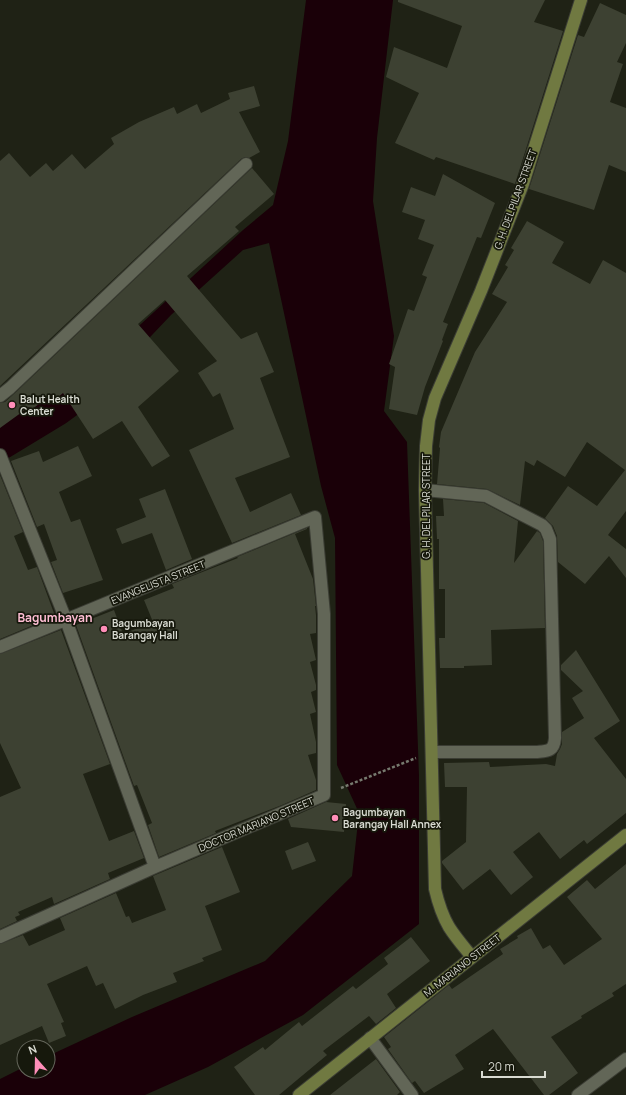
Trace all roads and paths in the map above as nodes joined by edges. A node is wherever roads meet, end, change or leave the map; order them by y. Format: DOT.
graph roads {
  1 [pos="581,0"];
  2 [pos="246,164"];
  3 [pos="0,396"];
  4 [pos="0,455"];
  5 [pos="425,490"];
  6 [pos="315,518"];
  7 [pos="66,620"];
  8 [pos="0,647"];
  9 [pos="427,754"];
  10 [pos="344,786"];
  11 [pos="626,835"];
  12 [pos="155,867"];
  13 [pos="0,936"];
  14 [pos="472,957"];
  15 [pos="370,1038"];
  16 [pos="626,1059"];
  17 [pos="299,1095"];
  18 [pos="412,1095"];
  19 [pos="578,1095"];
  1 -- 5 [label="street, G. H. DEL PILAR STREET"];
  2 -- 3 [label="street"];
  4 -- 7 [label="street"];
  5 -- 9 [label="street, G. H. DEL PILAR STREET"];
  5 -- 9 [label="street"];
  6 -- 7 [label="street, EVANGELISTA STREET"];
  6 -- 12 [label="street, DOCTOR MARIANO STREET"];
  7 -- 8 [label="street, EVANGELISTA STREET"];
  7 -- 12 [label="street"];
  9 -- 10 [label="path"];
  9 -- 14 [label="street, G. H. DEL PILAR STREET"];
  11 -- 14 [label="street, M. MARIANO STREET"];
  12 -- 13 [label="street, DOCTOR MARIANO STREET"];
  14 -- 15 [label="street, M. MARIANO STREET"];
  15 -- 17 [label="street, M. MARIANO STREET"];
  15 -- 18 [label="street"];
  16 -- 19 [label="street"];
}
